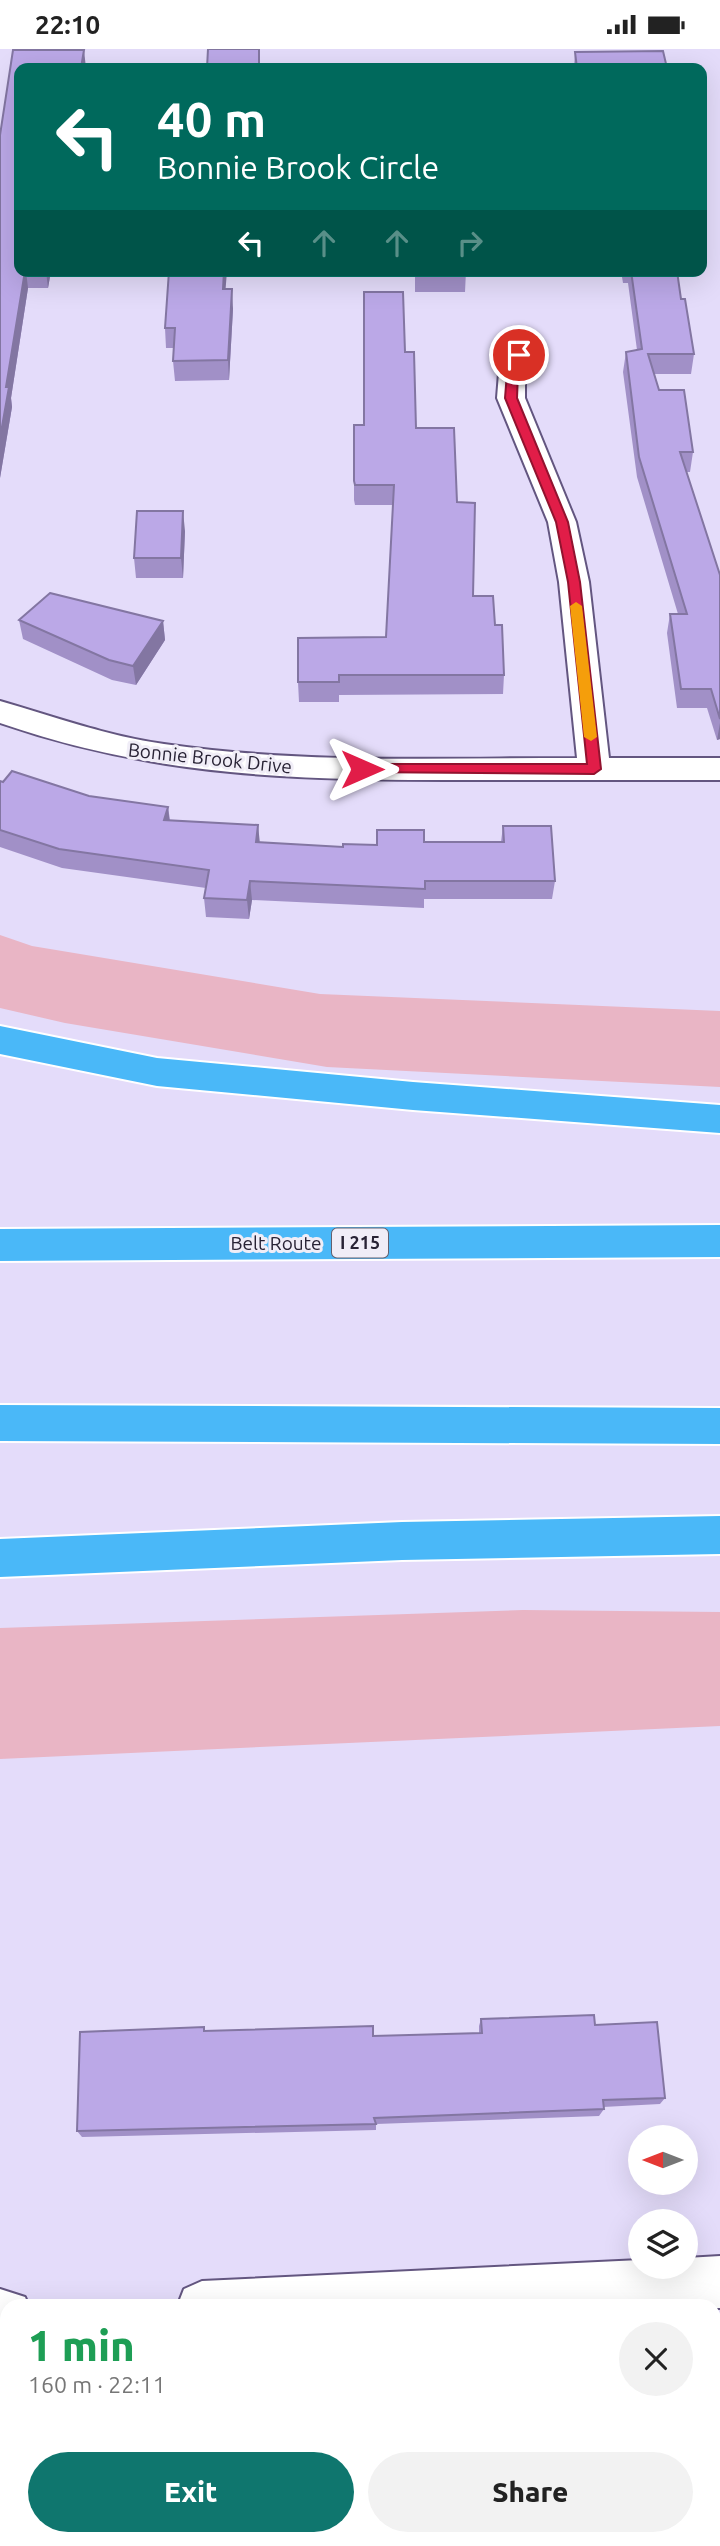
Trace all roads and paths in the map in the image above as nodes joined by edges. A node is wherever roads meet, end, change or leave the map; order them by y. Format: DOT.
graph roads {
  1 [pos="528,343"];
  2 [pos="0,712"];
  3 [pos="594,769"];
  4 [pos="720,769"];
  5 [pos="0,1040"];
  6 [pos="720,1119"];
  7 [pos="720,1241"];
  8 [pos="0,1245"];
  9 [pos="0,1423"];
  10 [pos="720,1426"];
  11 [pos="720,1535"];
  12 [pos="0,1558"];
  13 [pos="720,2283"];
  14 [pos="396,2299"];
  1 -- 3 [label="street"];
  2 -- 3 [label="street, Bonnie Brook Drive"];
  3 -- 4 [label="street, Bonnie Brook Drive"];
  5 -- 6 [label="highway"];
  7 -- 8 [label="highway, Belt Route / I 215"];
  9 -- 10 [label="highway"];
  11 -- 12 [label="highway"];
  13 -- 14 [label="street"];
}
